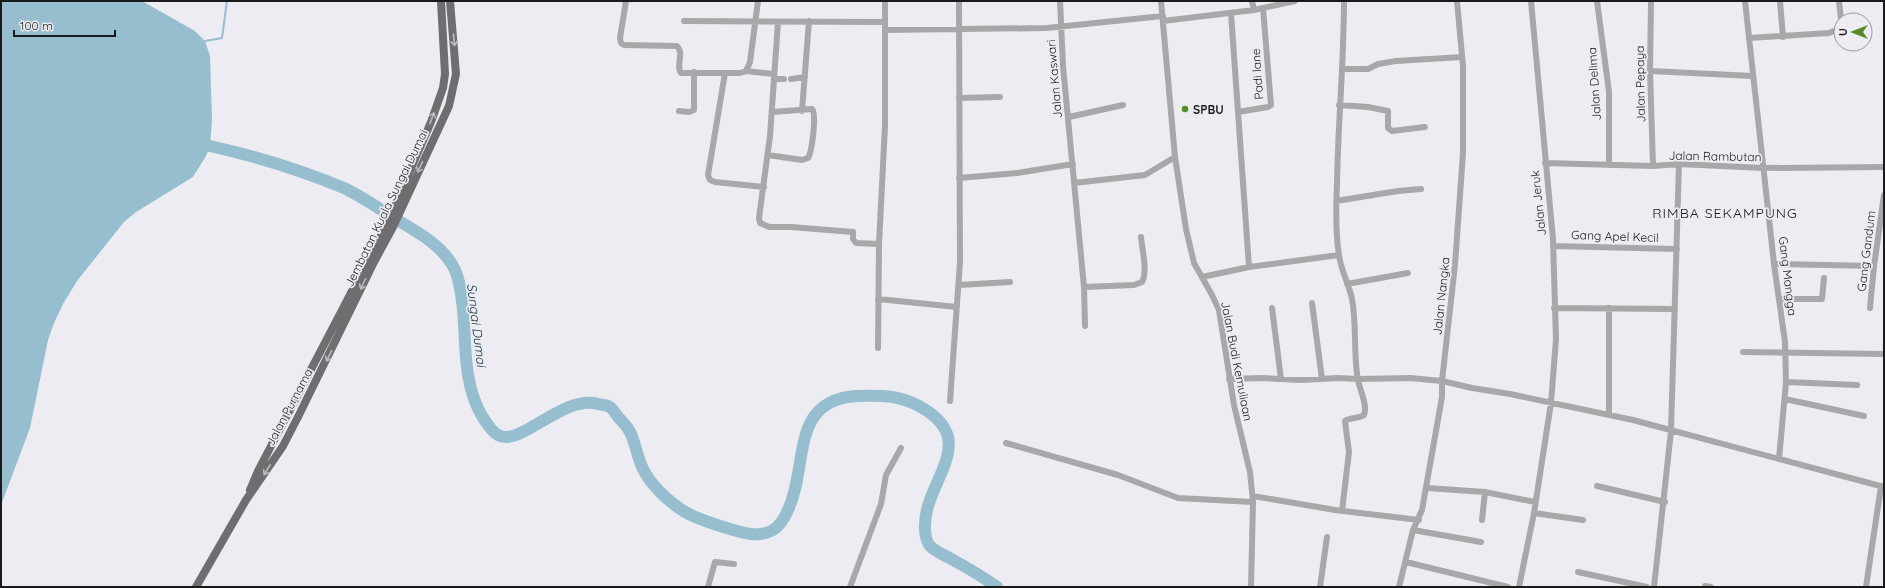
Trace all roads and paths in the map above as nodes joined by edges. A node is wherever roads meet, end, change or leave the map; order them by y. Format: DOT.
graph roads {
  1 [pos="441,1"];
  2 [pos="450,1"];
  3 [pos="626,1"];
  4 [pos="758,1"];
  5 [pos="886,1"];
  6 [pos="960,1"];
  7 [pos="1060,1"];
  8 [pos="1161,1"];
  9 [pos="1252,1"];
  10 [pos="1295,1"];
  11 [pos="1344,1"];
  12 [pos="1457,1"];
  13 [pos="1531,1"];
  14 [pos="1597,1"];
  15 [pos="1651,1"];
  16 [pos="1745,1"];
  17 [pos="1780,1"];
  18 [pos="1839,1"];
  19 [pos="1263,8"];
  20 [pos="1254,10"];
  21 [pos="1840,12"];
  22 [pos="1231,13"];
  23 [pos="1163,18"];
  24 [pos="684,21"];
  25 [pos="809,21"];
  26 [pos="756,22"];
  27 [pos="778,22"];
  28 [pos="885,22"];
  29 [pos="1060,27"];
  30 [pos="885,30"];
  31 [pos="959,30"];
  32 [pos="1833,32"];
  33 [pos="1783,37"];
  34 [pos="1749,38"];
  35 [pos="1462,57"];
  36 [pos="1342,69"];
  37 [pos="746,71"];
  38 [pos="1650,71"];
  39 [pos="694,72"];
  40 [pos="725,73"];
  41 [pos="774,76"];
  42 [pos="1753,76"];
  43 [pos="805,77"];
  44 [pos="784,79"];
  45 [pos="791,79"];
  46 [pos="1000,97"];
  47 [pos="958,98"];
  48 [pos="1123,104"];
  49 [pos="1339,105"];
  50 [pos="678,111"];
  51 [pos="802,111"];
  52 [pos="772,112"];
  53 [pos="1238,112"];
  54 [pos="1068,117"];
  55 [pos="1425,127"];
  56 [pos="768,155"];
  57 [pos="1175,158"];
  58 [pos="1545,163"];
  59 [pos="1073,164"];
  60 [pos="1679,164"];
  61 [pos="1608,165"];
  62 [pos="1654,166"];
  63 [pos="1884,167"];
  64 [pos="1763,168"];
  65 [pos="959,178"];
  66 [pos="1074,183"];
  67 [pos="764,187"];
  68 [pos="1422,189"];
  69 [pos="1884,196"];
  70 [pos="1336,201"];
  71 [pos="1141,237"];
  72 [pos="879,244"];
  73 [pos="1553,246"];
  74 [pos="1678,249"];
  75 [pos="1339,255"];
  76 [pos="1774,264"];
  77 [pos="1874,266"];
  78 [pos="1249,267"];
  79 [pos="1408,273"];
  80 [pos="1202,277"];
  81 [pos="1824,278"];
  82 [pos="1010,282"];
  83 [pos="1347,284"];
  84 [pos="958,285"];
  85 [pos="1084,287"];
  86 [pos="878,299"];
  87 [pos="1780,299"];
  88 [pos="1312,303"];
  89 [pos="957,307"];
  90 [pos="1272,308"];
  91 [pos="1554,308"];
  92 [pos="1609,308"];
  93 [pos="1870,308"];
  94 [pos="1675,309"];
  95 [pos="341,319"];
  96 [pos="1085,326"];
  97 [pos="878,348"];
  98 [pos="1785,351"];
  99 [pos="1743,352"];
  100 [pos="1884,354"];
  101 [pos="1230,379"];
  102 [pos="1281,379"];
  103 [pos="1322,379"];
  104 [pos="1358,379"];
  105 [pos="1442,381"];
  106 [pos="1786,382"];
  107 [pos="1857,385"];
  108 [pos="1785,399"];
  109 [pos="950,401"];
  110 [pos="1551,403"];
  111 [pos="1609,414"];
  112 [pos="1864,416"];
  113 [pos="1671,431"];
  114 [pos="1006,443"];
  115 [pos="901,448"];
  116 [pos="1779,459"];
  117 [pos="1598,486"];
  118 [pos="1882,486"];
  119 [pos="1427,488"];
  120 [pos="1486,492"];
  121 [pos="1253,499"];
  122 [pos="1535,502"];
  123 [pos="1664,502"];
  124 [pos="1342,511"];
  125 [pos="1534,513"];
  126 [pos="1419,520"];
  127 [pos="1482,520"];
  128 [pos="1583,520"];
  129 [pos="1413,530"];
  130 [pos="1327,537"];
  131 [pos="1481,542"];
  132 [pos="1406,562"];
  133 [pos="734,564"];
  134 [pos="1578,572"];
  135 [pos="196,587"];
  136 [pos="708,587"];
  137 [pos="850,587"];
  138 [pos="1251,587"];
  139 [pos="1320,587"];
  140 [pos="1399,587"];
  141 [pos="1508,587"];
  142 [pos="1519,587"];
  143 [pos="1647,587"];
  144 [pos="1654,587"];
  145 [pos="1866,587"];
  95 -- 1 [label="main road, Jembatan Kuala Sungai Dumai, one-way"];
  2 -- 95 [label="main road, Jembatan Kuala Sungai Dumai, one-way"];
  3 -- 39 [label="street"];
  4 -- 26 [label="street"];
  5 -- 28 [label="street"];
  6 -- 31 [label="street"];
  7 -- 29 [label="street, Jalan Kaswari"];
  8 -- 23 [label="street, Jalan Budi Kemuliaan"];
  9 -- 20 [label="street"];
  10 -- 19 [label="street"];
  11 -- 36 [label="street"];
  12 -- 35 [label="street, Jalan Nangka"];
  13 -- 58 [label="street, Jalan Jeruk"];
  14 -- 61 [label="street, Jalan Delima"];
  15 -- 38 [label="street, Jalan Pepaya"];
  16 -- 34 [label="street, Gang Mangga"];
  17 -- 33 [label="street"];
  18 -- 21 [label="street"];
  19 -- 20 [label="street"];
  19 -- 53 [label="street, Padi lane"];
  20 -- 22 [label="street"];
  22 -- 23 [label="street"];
  22 -- 53 [label="street"];
  23 -- 29 [label="street"];
  23 -- 57 [label="street, Jalan Budi Kemuliaan"];
  24 -- 26 [label="street"];
  25 -- 27 [label="street"];
  25 -- 28 [label="street"];
  25 -- 43 [label="street"];
  26 -- 27 [label="street"];
  26 -- 37 [label="street"];
  27 -- 41 [label="street"];
  28 -- 30 [label="street"];
  29 -- 31 [label="street"];
  29 -- 54 [label="street, Jalan Kaswari"];
  30 -- 31 [label="street"];
  30 -- 72 [label="street"];
  31 -- 47 [label="street"];
  32 -- 33 [label="street"];
  33 -- 34 [label="street"];
  34 -- 42 [label="street, Gang Mangga"];
  35 -- 36 [label="street"];
  35 -- 105 [label="street, Jalan Nangka"];
  36 -- 49 [label="street"];
  37 -- 40 [label="street"];
  37 -- 41 [label="street"];
  38 -- 42 [label="street"];
  38 -- 62 [label="street, Jalan Pepaya"];
  39 -- 40 [label="street"];
  39 -- 50 [label="street"];
  40 -- 67 [label="street"];
  41 -- 44 [label="street"];
  41 -- 52 [label="street"];
  42 -- 64 [label="street, Gang Mangga"];
  43 -- 45 [label="street"];
  43 -- 51 [label="street"];
  46 -- 47 [label="street"];
  47 -- 65 [label="street"];
  48 -- 54 [label="street"];
  49 -- 55 [label="street"];
  49 -- 70 [label="street"];
  51 -- 52 [label="street"];
  51 -- 56 [label="street"];
  52 -- 56 [label="street"];
  53 -- 78 [label="street"];
  54 -- 59 [label="street, Jalan Kaswari"];
  56 -- 67 [label="street"];
  57 -- 66 [label="street"];
  57 -- 80 [label="street, Jalan Budi Kemuliaan"];
  58 -- 61 [label="street, Jalan Rambutan"];
  58 -- 73 [label="street, Jalan Jeruk"];
  59 -- 65 [label="street"];
  59 -- 66 [label="street, Jalan Kaswari"];
  60 -- 62 [label="street, Jalan Rambutan"];
  60 -- 64 [label="street, Jalan Rambutan"];
  60 -- 74 [label="street"];
  61 -- 62 [label="street, Jalan Rambutan"];
  63 -- 64 [label="street, Jalan Rambutan"];
  64 -- 76 [label="street, Gang Mangga"];
  65 -- 84 [label="street"];
  66 -- 85 [label="street, Jalan Kaswari"];
  67 -- 72 [label="street"];
  68 -- 70 [label="street"];
  69 -- 77 [label="street, Gang Gandum"];
  70 -- 75 [label="street"];
  71 -- 85 [label="street"];
  72 -- 86 [label="street"];
  73 -- 74 [label="street, Gang Apel Kecil"];
  73 -- 91 [label="street, Jalan Jeruk"];
  74 -- 94 [label="street"];
  75 -- 78 [label="street"];
  75 -- 83 [label="street"];
  76 -- 77 [label="street"];
  76 -- 87 [label="street, Gang Mangga"];
  77 -- 93 [label="street, Gang Gandum"];
  78 -- 80 [label="street"];
  79 -- 83 [label="street"];
  80 -- 101 [label="street, Jalan Budi Kemuliaan"];
  81 -- 87 [label="street"];
  82 -- 84 [label="street"];
  83 -- 104 [label="street"];
  84 -- 89 [label="street"];
  85 -- 96 [label="street, Jalan Kaswari"];
  86 -- 89 [label="street"];
  86 -- 97 [label="street"];
  87 -- 98 [label="street, Gang Mangga"];
  88 -- 103 [label="street"];
  89 -- 109 [label="street"];
  90 -- 102 [label="street"];
  91 -- 92 [label="street"];
  91 -- 110 [label="street, Jalan Jeruk"];
  92 -- 94 [label="street"];
  92 -- 111 [label="street"];
  94 -- 113 [label="street"];
  95 -- 135 [label="main road, Jalan Purnama"];
  98 -- 99 [label="street"];
  98 -- 100 [label="street"];
  98 -- 106 [label="street, Gang Mangga"];
  101 -- 102 [label="street"];
  101 -- 121 [label="street, Jalan Budi Kemuliaan"];
  102 -- 103 [label="street"];
  103 -- 104 [label="street"];
  104 -- 105 [label="street"];
  104 -- 124 [label="street"];
  105 -- 110 [label="street"];
  105 -- 119 [label="street, Jalan Nangka"];
  106 -- 107 [label="street"];
  106 -- 108 [label="street, Gang Mangga"];
  108 -- 112 [label="street"];
  108 -- 116 [label="street, Gang Mangga"];
  110 -- 111 [label="street"];
  110 -- 122 [label="street, Jalan Jeruk"];
  111 -- 113 [label="street"];
  113 -- 116 [label="street"];
  113 -- 123 [label="street"];
  114 -- 121 [label="street"];
  115 -- 137 [label="street"];
  116 -- 118 [label="street"];
  117 -- 123 [label="street"];
  118 -- 145 [label="street"];
  119 -- 120 [label="street"];
  119 -- 126 [label="street, Jalan Nangka"];
  120 -- 122 [label="street"];
  120 -- 127 [label="street"];
  121 -- 124 [label="street"];
  121 -- 138 [label="street, Jalan Budi Kemuliaan"];
  122 -- 125 [label="street, Jalan Jeruk"];
  123 -- 144 [label="street"];
  124 -- 126 [label="street"];
  125 -- 128 [label="street"];
  125 -- 142 [label="street, Jalan Jeruk"];
  126 -- 129 [label="street, Jalan Nangka"];
  129 -- 131 [label="street"];
  129 -- 132 [label="street, Jalan Nangka"];
  130 -- 139 [label="street"];
  132 -- 140 [label="street, Jalan Nangka"];
  132 -- 141 [label="street"];
  133 -- 136 [label="street"];
  134 -- 143 [label="street"];
}
